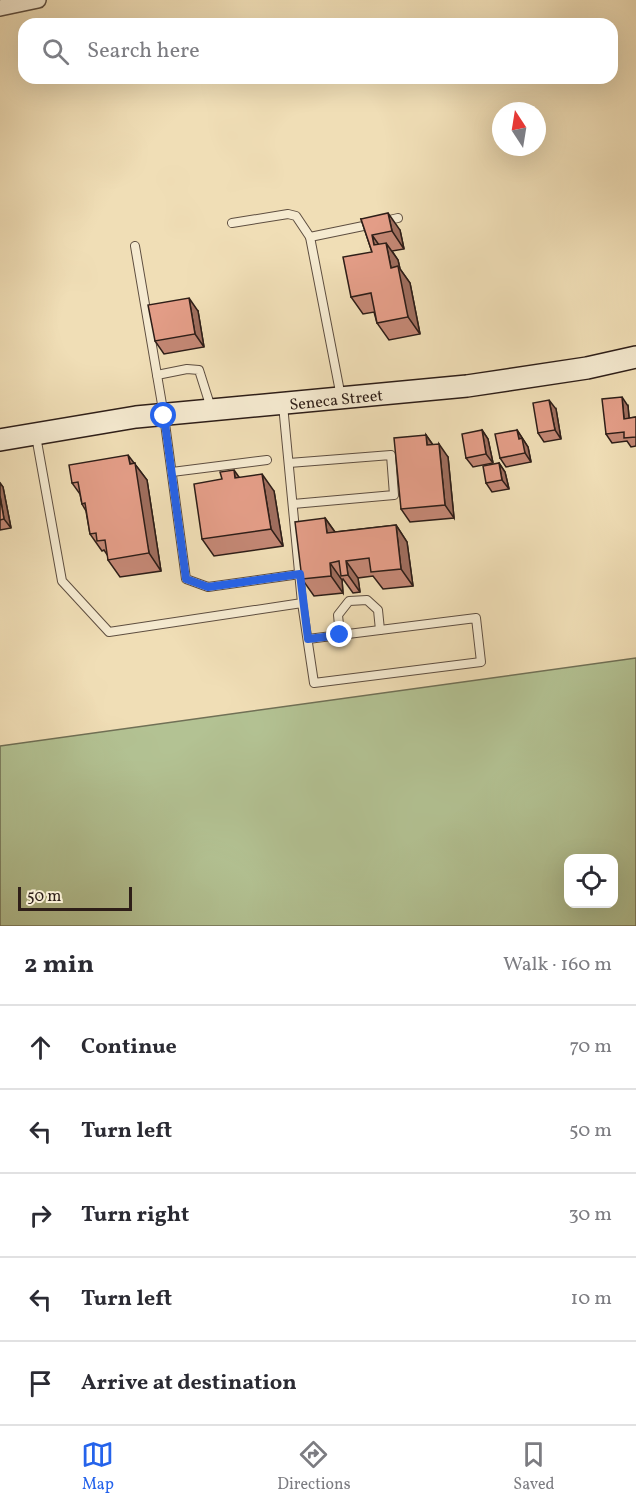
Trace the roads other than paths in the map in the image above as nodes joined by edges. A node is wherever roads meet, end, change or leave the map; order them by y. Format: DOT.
graph roads {
  1 [pos="38,0"];
  2 [pos="0,8"];
  3 [pos="398,218"];
  4 [pos="232,223"];
  5 [pos="310,237"];
  6 [pos="135,246"];
  7 [pos="636,357"];
  8 [pos="157,375"];
  9 [pos="341,399"];
  10 [pos="283,405"];
  11 [pos="212,412"];
  12 [pos="164,416"];
  13 [pos="36,434"];
  14 [pos="0,440"];
  15 [pos="267,460"];
  16 [pos="289,464"];
  17 [pos="172,472"];
  18 [pos="293,504"];
  19 [pos="300,574"];
  20 [pos="302,603"];
  21 [pos="380,630"];
  22 [pos="340,635"];
  23 [pos="308,639"];
  1 -- 2 [label="street"];
  3 -- 5 [label="lane"];
  4 -- 5 [label="lane"];
  5 -- 9 [label="lane"];
  6 -- 8 [label="lane"];
  7 -- 9 [label="street, Seneca Street"];
  8 -- 11 [label="lane"];
  8 -- 12 [label="lane"];
  9 -- 10 [label="street, Seneca Street"];
  10 -- 11 [label="street, Seneca Street"];
  10 -- 16 [label="lane"];
  11 -- 12 [label="street, Seneca Street"];
  12 -- 13 [label="street, Seneca Street"];
  12 -- 17 [label="lane"];
  13 -- 14 [label="street, Seneca Street"];
  13 -- 20 [label="lane"];
  15 -- 17 [label="lane"];
  16 -- 18 [label="lane"];
  16 -- 18 [label="lane"];
  17 -- 19 [label="lane"];
  18 -- 19 [label="lane"];
  19 -- 20 [label="lane"];
  20 -- 23 [label="lane"];
  21 -- 22 [label="lane"];
  21 -- 22 [label="lane"];
  21 -- 23 [label="lane"];
  22 -- 23 [label="lane"];
}
